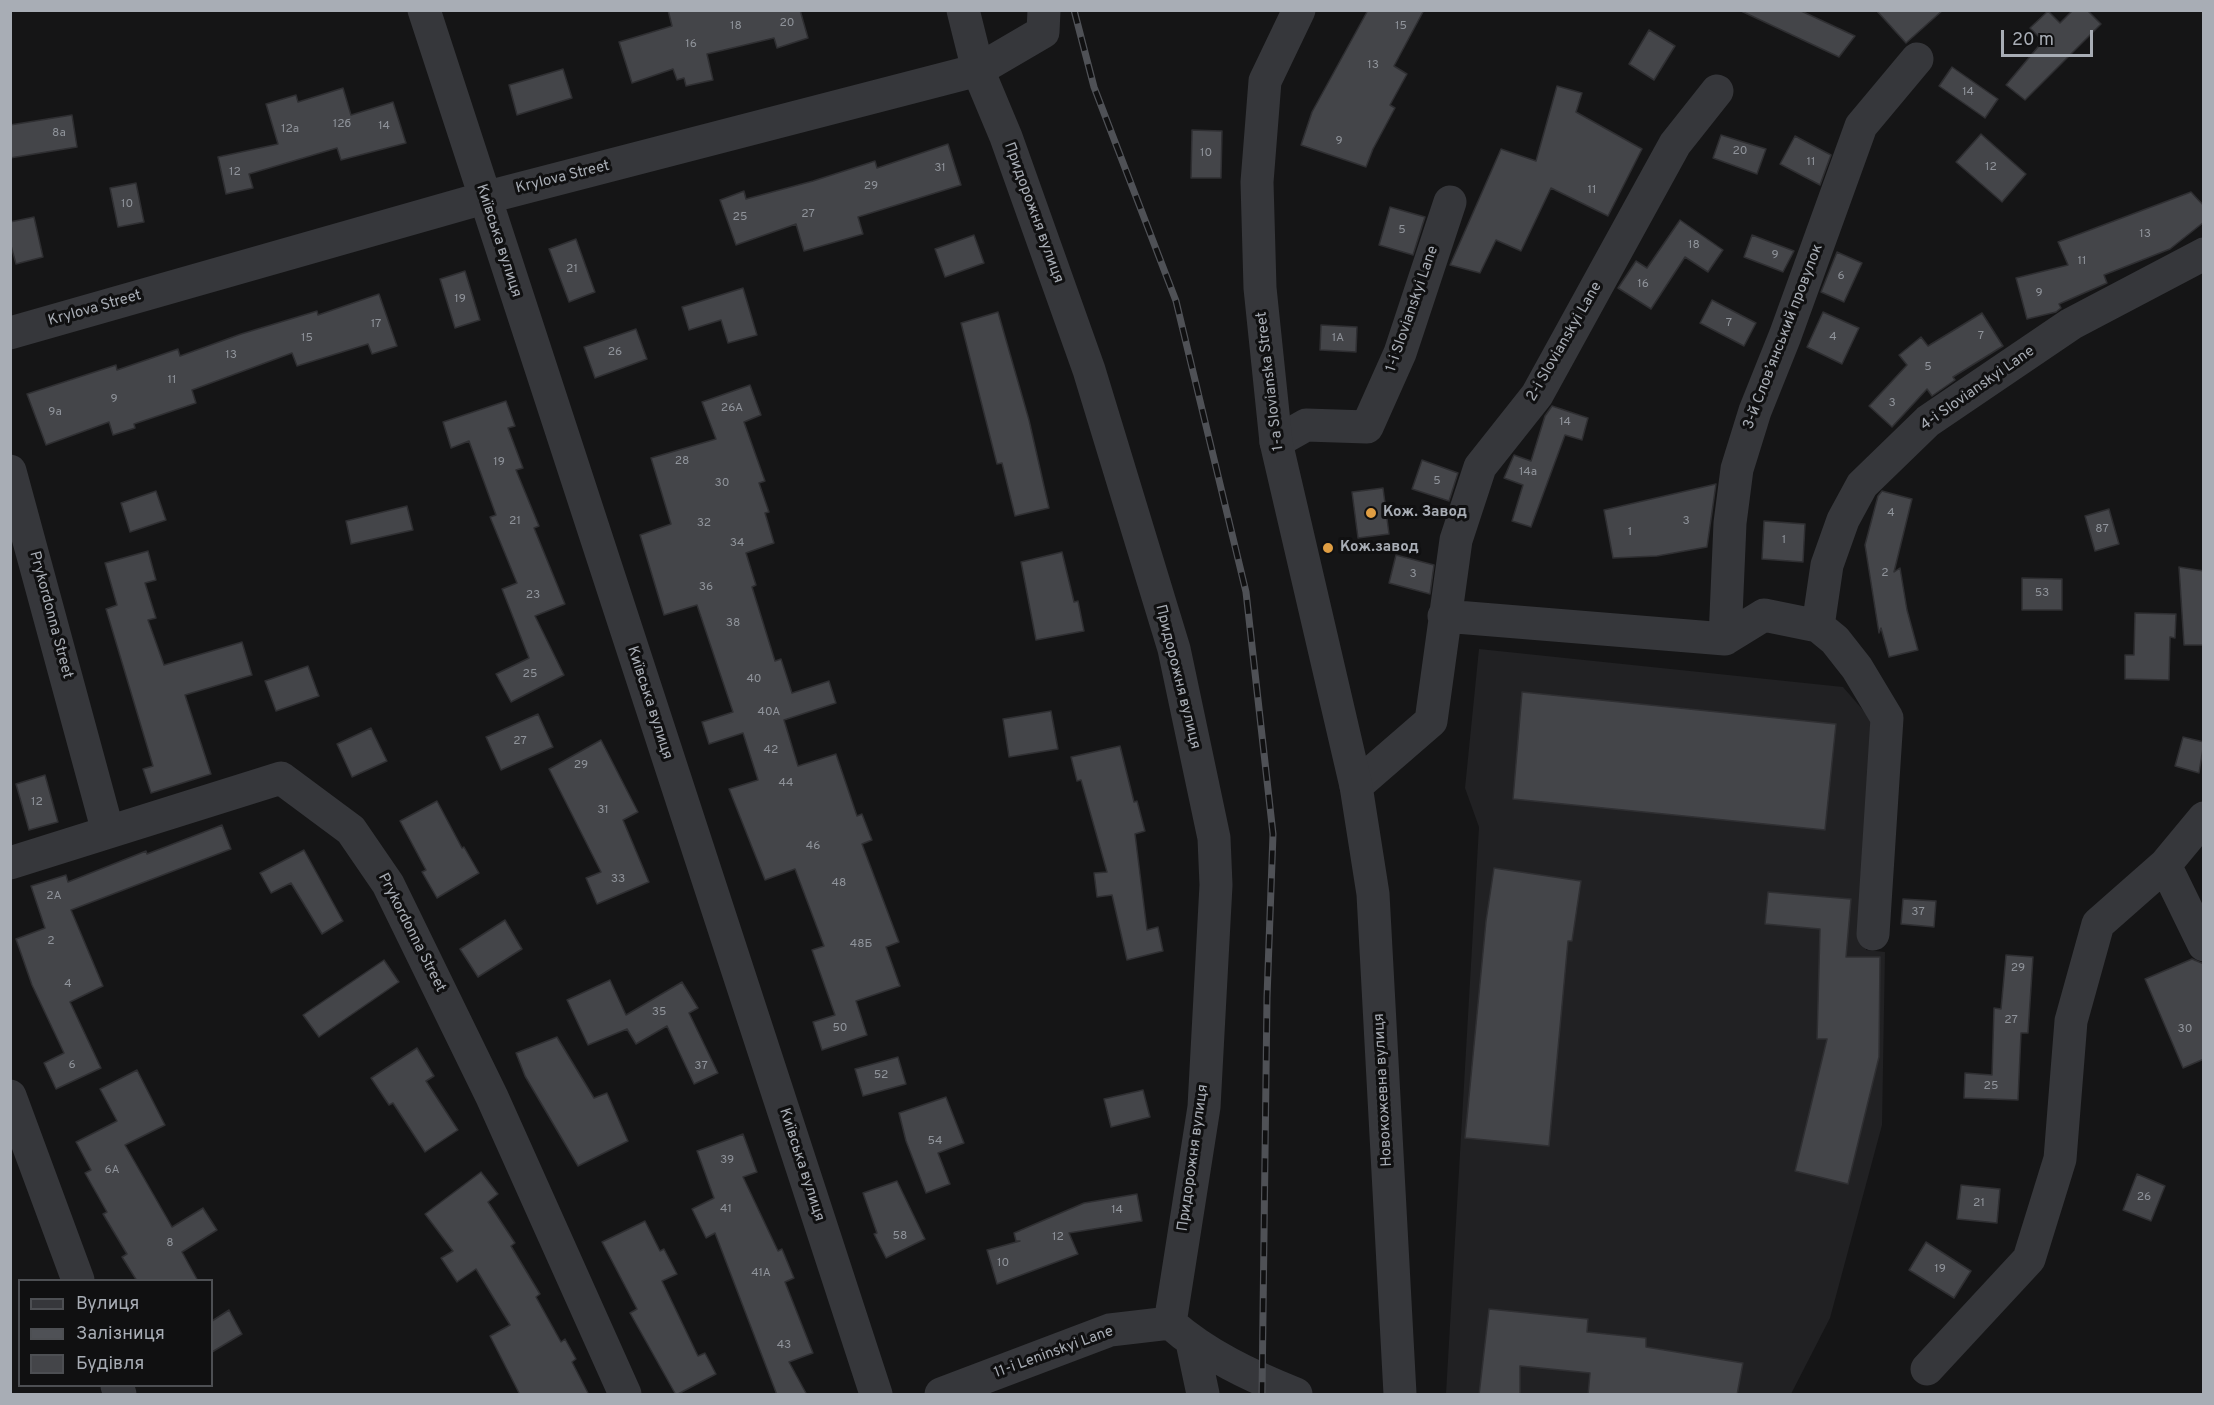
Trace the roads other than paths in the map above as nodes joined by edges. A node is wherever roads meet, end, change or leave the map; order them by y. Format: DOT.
graph roads {
  1 [pos="424,10"];
  2 [pos="963,10"];
  3 [pos="1044,10"];
  4 [pos="1299,10"];
  5 [pos="1917,59"];
  6 [pos="978,70"];
  7 [pos="1717,91"];
  8 [pos="484,198"];
  9 [pos="1450,201"];
  10 [pos="2204,254"];
  11 [pos="10,333"];
  12 [pos="1276,441"];
  13 [pos="10,471"];
  14 [pos="1443,616"];
  15 [pos="1818,626"];
  16 [pos="1725,639"];
  17 [pos="1356,786"];
  18 [pos="2204,818"];
  19 [pos="108,832"];
  20 [pos="10,863"];
  21 [pos="2164,865"];
  22 [pos="1873,934"];
  23 [pos="2204,945"];
  24 [pos="10,1096"];
  25 [pos="77,1279"];
  26 [pos="1181,1332"];
  27 [pos="1927,1369"];
  28 [pos="624,1395"];
  29 [pos="876,1395"];
  30 [pos="941,1395"];
  31 [pos="1203,1395"];
  32 [pos="1296,1395"];
  33 [pos="1400,1395"];
  1 -- 8 [label="street, Київська вулиця"];
  2 -- 6 [label="street, Придорожня вулиця"];
  3 -- 6 [label="street"];
  4 -- 12 [label="street, 1-a Slovianska Street"];
  5 -- 16 [label="street, 3-й Слов’янський провулок"];
  6 -- 8 [label="street, Krylova Street"];
  6 -- 26 [label="street, Придорожня вулиця"];
  7 -- 14 [label="street, 2-i Slovianskyi Lane"];
  8 -- 11 [label="street, Krylova Street"];
  8 -- 29 [label="street, Київська вулиця"];
  9 -- 12 [label="street, 1-i Slovianskyi Lane"];
  10 -- 15 [label="street, 4-i Slovianskyi Lane"];
  12 -- 17 [label="street, 1-a Slovianska Street"];
  13 -- 19 [label="street, Prykordonna Street"];
  14 -- 16 [label="street"];
  14 -- 17 [label="street, 2-i Slovianskyi Lane"];
  15 -- 16 [label="street"];
  15 -- 22 [label="street"];
  17 -- 33 [label="street, Новокожевна вулиця"];
  18 -- 21 [label="street"];
  19 -- 20 [label="street"];
  19 -- 28 [label="street, Prykordonna Street"];
  21 -- 23 [label="street"];
  21 -- 27 [label="street"];
  24 -- 25 [label="street"];
  26 -- 30 [label="street, 11-i Leninskyi Lane"];
  26 -- 31 [label="street, Придорожня вулиця"];
  26 -- 32 [label="street"];
}
